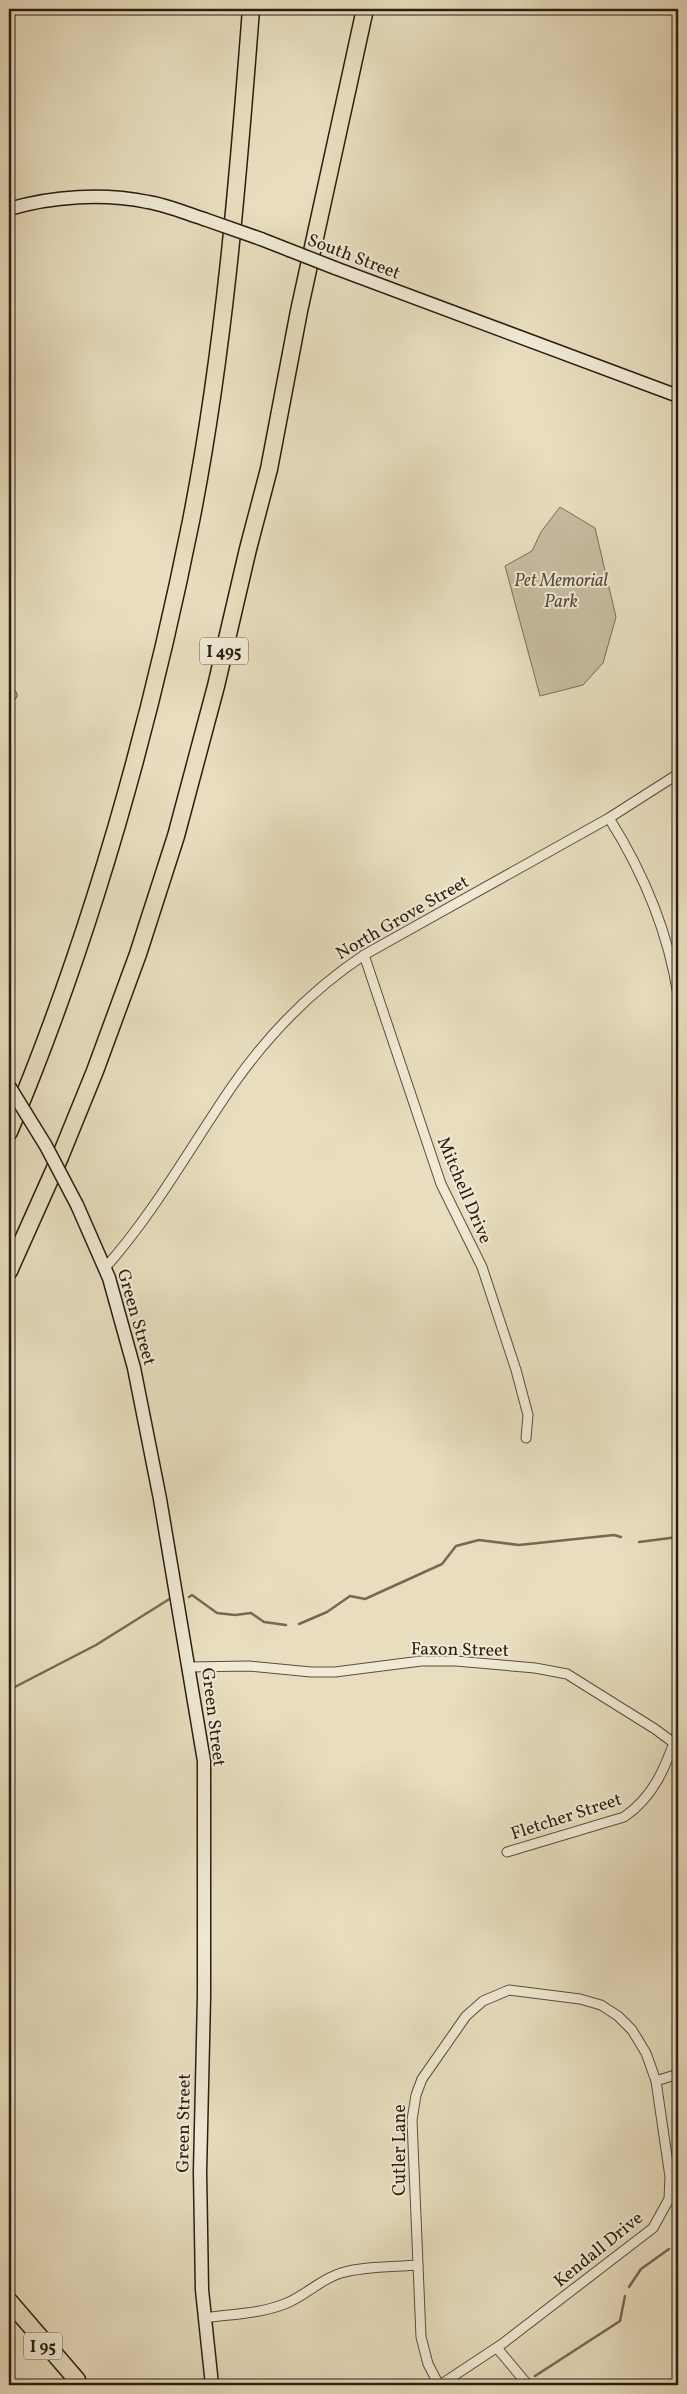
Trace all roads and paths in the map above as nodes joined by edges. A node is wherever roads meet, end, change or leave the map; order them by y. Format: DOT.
graph roads {
  1 [pos="252,9"];
  2 [pos="365,9"];
  3 [pos="9,209"];
  4 [pos="678,396"];
  5 [pos="678,774"];
  6 [pos="609,818"];
  7 [pos="364,955"];
  8 [pos="678,995"];
  9 [pos="9,1086"];
  10 [pos="9,1132"];
  11 [pos="105,1268"];
  12 [pos="9,1271"];
  13 [pos="526,1438"];
  14 [pos="190,1667"];
  15 [pos="678,1732"];
  16 [pos="676,1744"];
  17 [pos="507,1852"];
  18 [pos="678,2074"];
  19 [pos="656,2081"];
  20 [pos="418,2265"];
  21 [pos="9,2301"];
  22 [pos="9,2312"];
  23 [pos="204,2318"];
  24 [pos="497,2348"];
  25 [pos="80,2383"];
  26 [pos="212,2385"];
  27 [pos="440,2385"];
  28 [pos="528,2385"];
  1 -- 10 [label="highway"];
  2 -- 12 [label="highway, I 495"];
  3 -- 4 [label="main road, South Street, bridge"];
  5 -- 6 [label="street, North Grove Street"];
  6 -- 7 [label="street, North Grove Street"];
  6 -- 8 [label="street"];
  7 -- 11 [label="street, North Grove Street"];
  7 -- 13 [label="street, Mitchell Drive"];
  9 -- 11 [label="main road, Green Street, bridge"];
  11 -- 14 [label="main road, Green Street"];
  14 -- 16 [label="street, Faxon Street"];
  14 -- 23 [label="main road, Green Street"];
  15 -- 16 [label="street, Fletcher Street"];
  16 -- 17 [label="street, Fletcher Street"];
  18 -- 19 [label="street"];
  19 -- 20 [label="street, Cutler Lane"];
  19 -- 24 [label="street, Kendall Drive"];
  20 -- 23 [label="street"];
  20 -- 27 [label="street, Cutler Lane"];
  21 -- 25 [label="highway"];
  22 -- 25 [label="highway, I 95"];
  23 -- 26 [label="main road, Green Street"];
  24 -- 27 [label="street, Kendall Drive"];
  24 -- 28 [label="street"];
}
